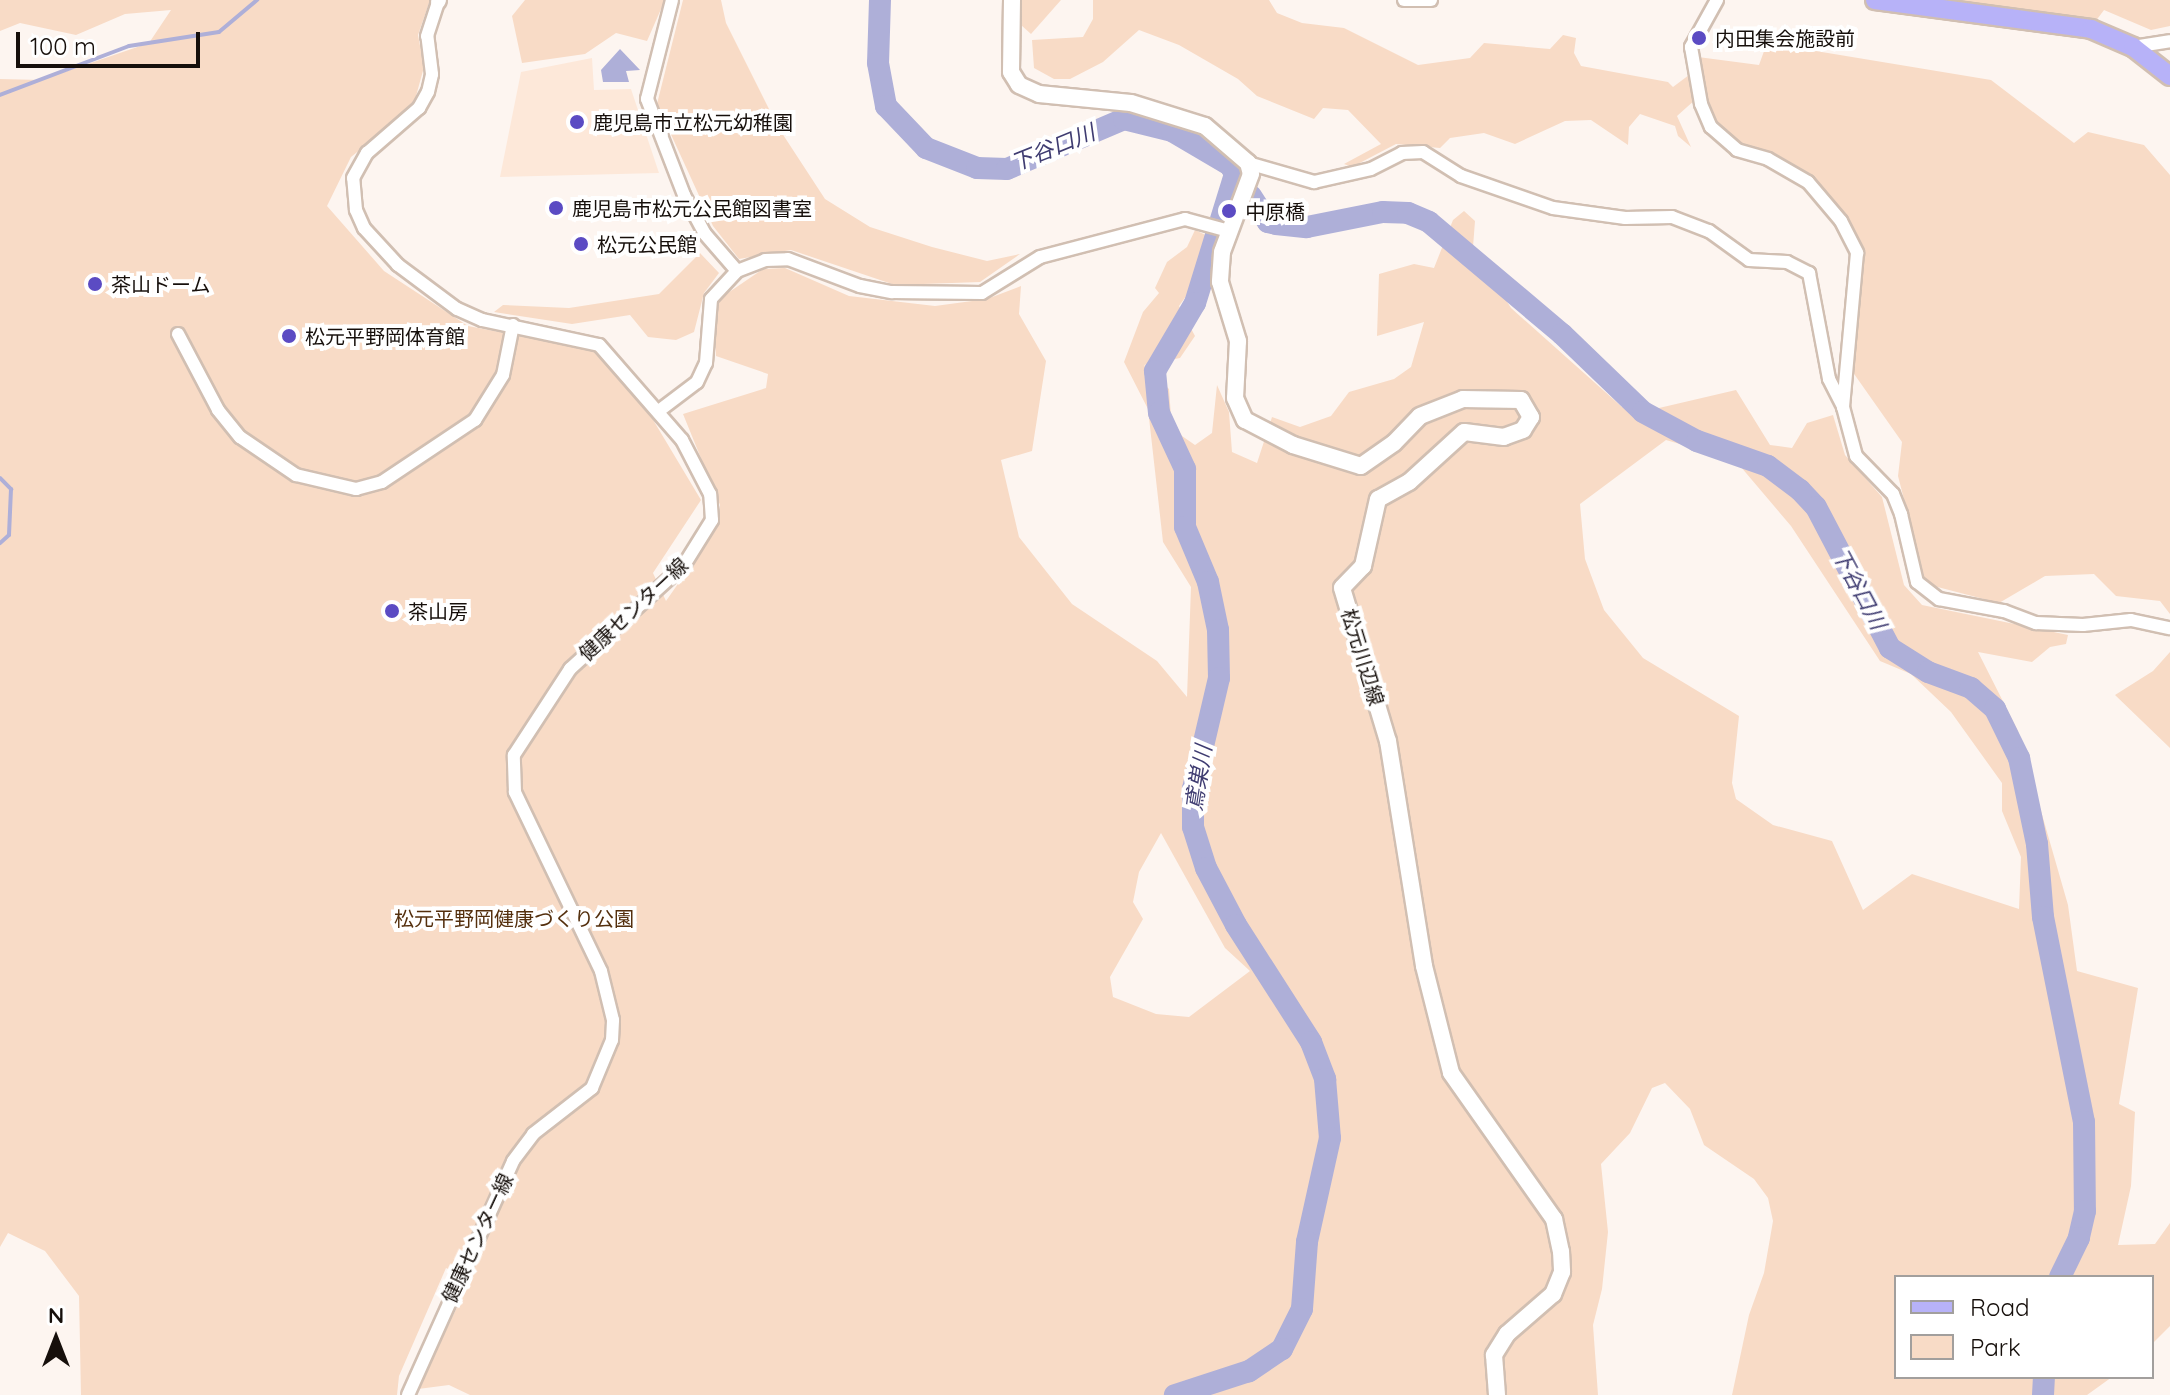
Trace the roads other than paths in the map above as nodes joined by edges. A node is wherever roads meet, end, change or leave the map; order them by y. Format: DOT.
graph roads {
  1 [pos="672,0"];
  2 [pos="1012,0"];
  3 [pos="1404,0"];
  4 [pos="1431,0"];
  5 [pos="1717,0"];
  6 [pos="1875,0"];
  7 [pos="438,1"];
  8 [pos="2170,41"];
  9 [pos="2133,47"];
  10 [pos="2170,76"];
  11 [pos="1250,168"];
  12 [pos="1228,231"];
  13 [pos="737,271"];
  14 [pos="513,325"];
  15 [pos="178,334"];
  16 [pos="1843,407"];
  17 [pos="660,410"];
  18 [pos="2170,628"];
  19 [pos="408,1395"];
  20 [pos="1497,1395"];
  1 -- 13 [label="street"];
  2 -- 11 [label="main road"];
  3 -- 4 [label="street"];
  5 -- 16 [label="street"];
  6 -- 9 [label="main road"];
  7 -- 14 [label="street, 健康センター線"];
  8 -- 9 [label="street"];
  9 -- 10 [label="main road"];
  11 -- 12 [label="main road, 松元川辺線"];
  11 -- 16 [label="street"];
  12 -- 13 [label="street"];
  12 -- 20 [label="main road, 松元川辺線"];
  13 -- 17 [label="street"];
  14 -- 15 [label="street"];
  14 -- 17 [label="street, 健康センター線"];
  16 -- 18 [label="street"];
  17 -- 19 [label="street, 健康センター線"];
}
